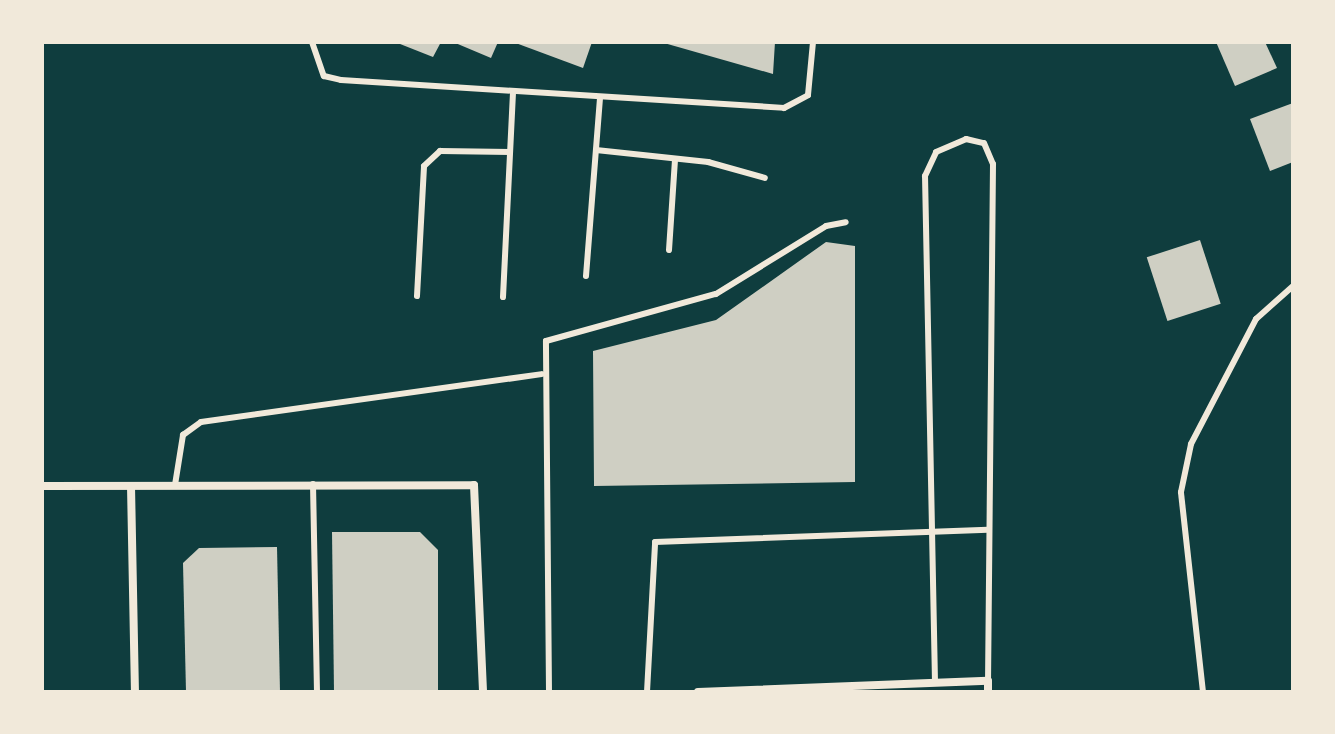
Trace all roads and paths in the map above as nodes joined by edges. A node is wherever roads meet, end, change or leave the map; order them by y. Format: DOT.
graph roads {
  1 [pos="312,42"];
  2 [pos="813,42"];
  3 [pos="513,91"];
  4 [pos="600,98"];
  5 [pos="596,150"];
  6 [pos="510,152"];
  7 [pos="675,159"];
  8 [pos="765,178"];
  9 [pos="846,222"];
  10 [pos="669,250"];
  11 [pos="586,276"];
  12 [pos="1293,286"];
  13 [pos="417,296"];
  14 [pos="503,297"];
  15 [pos="542,374"];
  16 [pos="313,484"];
  17 [pos="175,485"];
  18 [pos="42,486"];
  19 [pos="131,486"];
  20 [pos="988,530"];
  21 [pos="932,533"];
  22 [pos="988,681"];
  23 [pos="935,682"];
  24 [pos="135,692"];
  25 [pos="317,692"];
  26 [pos="483,692"];
  27 [pos="549,692"];
  28 [pos="647,692"];
  29 [pos="698,692"];
  30 [pos="988,692"];
  31 [pos="1203,692"];
  1 -- 3 [label="lane"];
  2 -- 4 [label="lane"];
  3 -- 4 [label="lane"];
  3 -- 6 [label="lane"];
  4 -- 5 [label="lane"];
  5 -- 7 [label="lane"];
  5 -- 11 [label="lane"];
  6 -- 13 [label="lane"];
  6 -- 14 [label="lane"];
  7 -- 8 [label="lane"];
  7 -- 10 [label="lane"];
  9 -- 15 [label="lane"];
  12 -- 31 [label="lane"];
  15 -- 17 [label="lane"];
  15 -- 27 [label="lane"];
  16 -- 17 [label="street"];
  16 -- 25 [label="lane"];
  16 -- 26 [label="street"];
  17 -- 19 [label="street"];
  18 -- 19 [label="street"];
  19 -- 24 [label="street"];
  20 -- 21 [label="lane"];
  20 -- 21 [label="lane"];
  20 -- 22 [label="lane"];
  21 -- 23 [label="lane"];
  21 -- 28 [label="lane"];
  22 -- 23 [label="street"];
  22 -- 30 [label="street"];
  23 -- 29 [label="street"];
}
